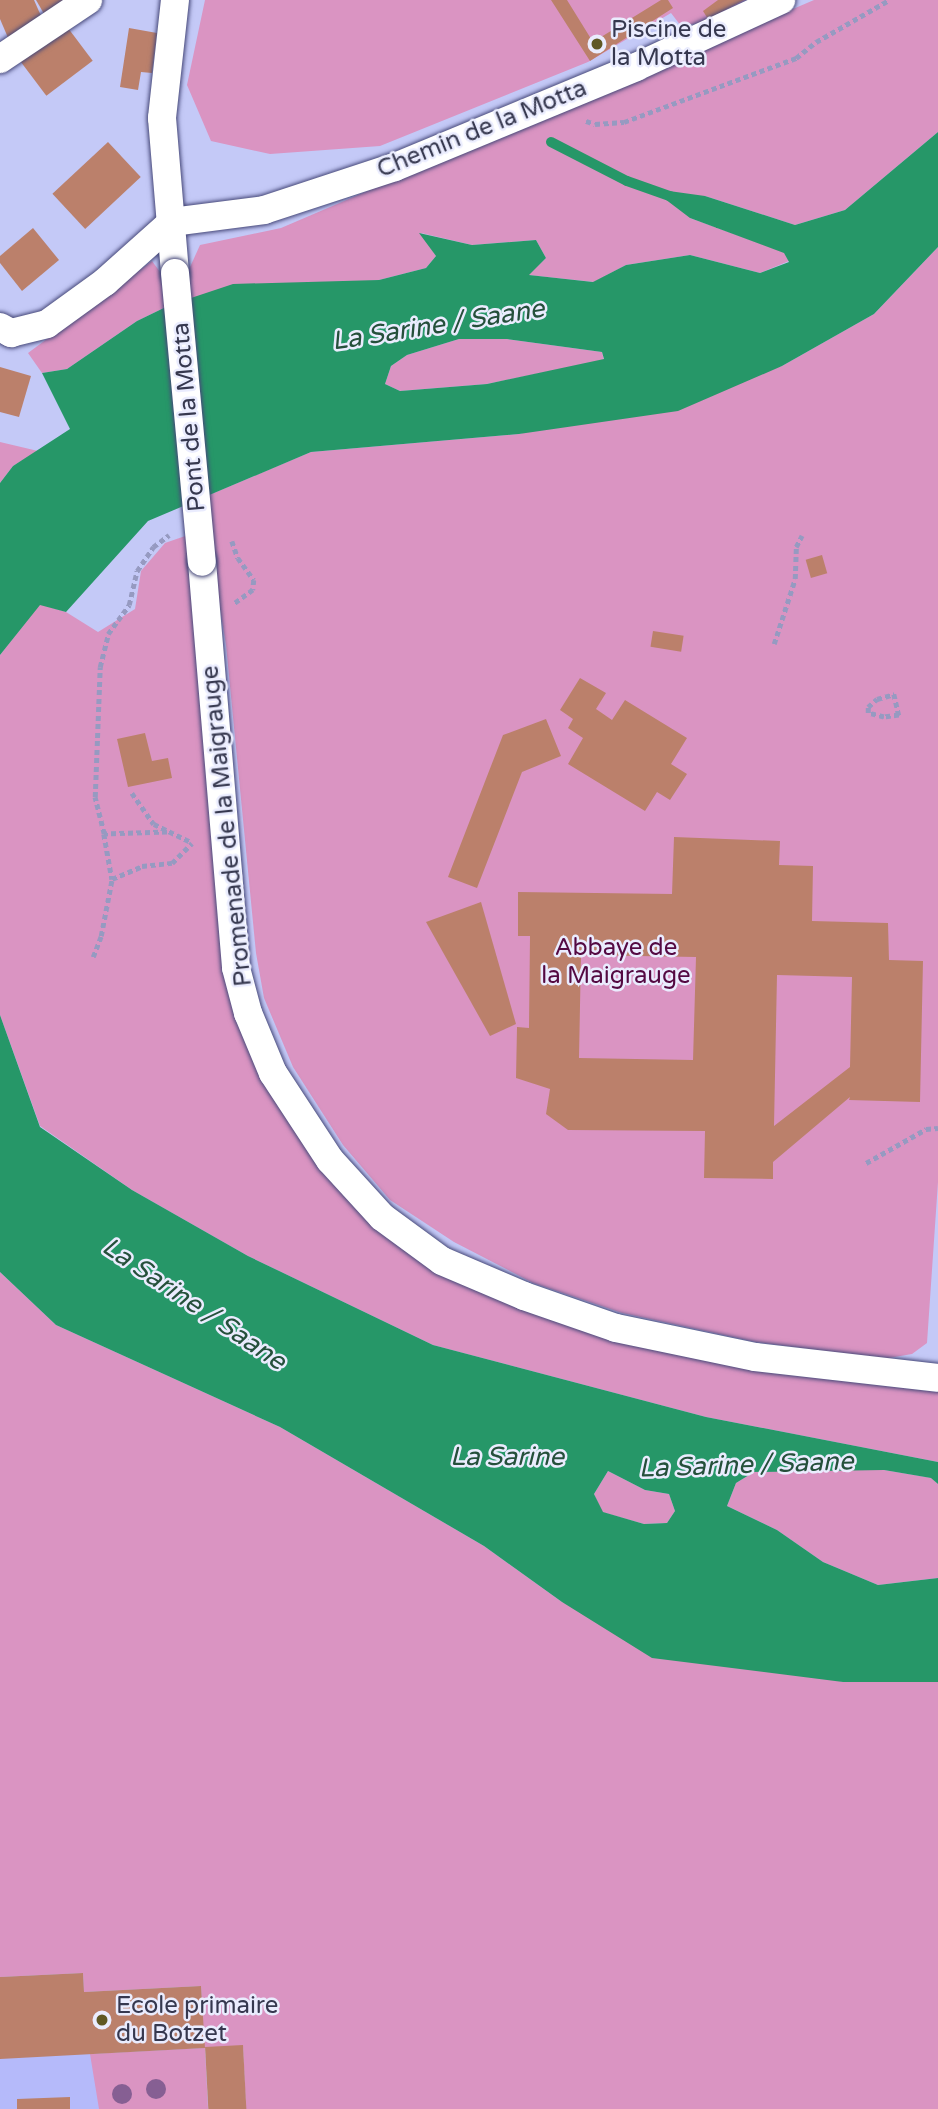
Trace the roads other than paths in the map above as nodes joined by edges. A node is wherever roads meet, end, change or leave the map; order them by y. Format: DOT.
graph roads {
  1 [pos="88,0"];
  2 [pos="175,0"];
  3 [pos="781,0"];
  4 [pos="0,60"];
  5 [pos="172,222"];
  6 [pos="0,327"];
  7 [pos="202,562"];
  8 [pos="938,1378"];
  1 -- 4 [label="street"];
  2 -- 5 [label="street, Pont de la Motta"];
  3 -- 5 [label="street, Chemin de la Motta"];
  5 -- 6 [label="street"];
  5 -- 7 [label="street, Pont de la Motta, bridge"];
  7 -- 8 [label="street, Promenade de la Maigrauge"];
}
